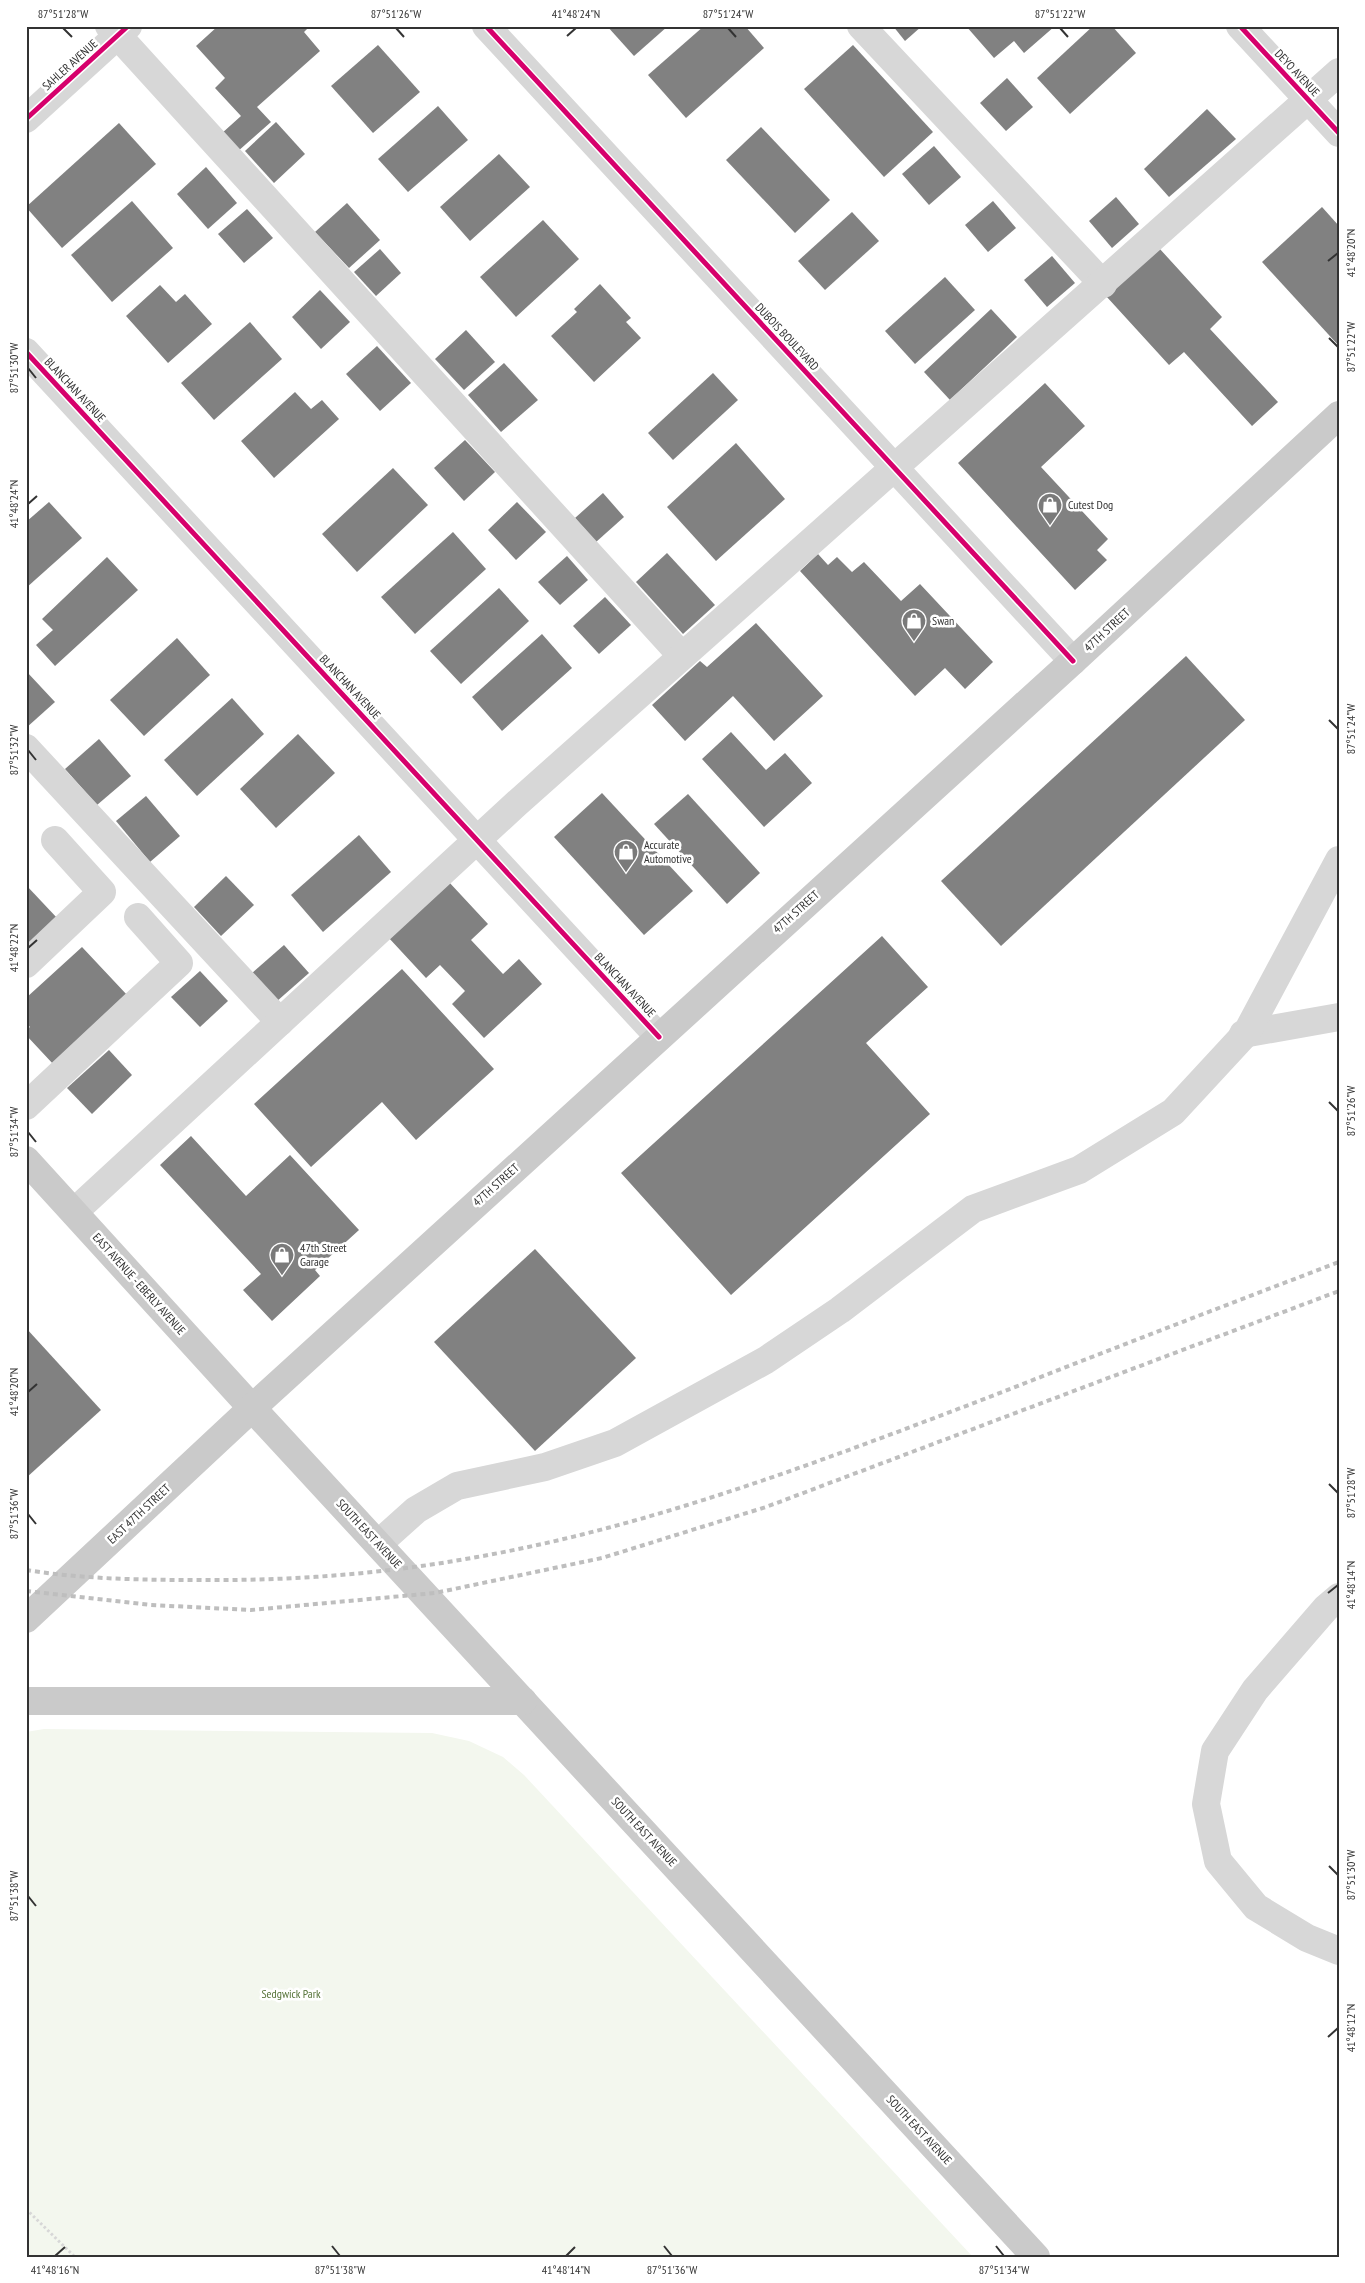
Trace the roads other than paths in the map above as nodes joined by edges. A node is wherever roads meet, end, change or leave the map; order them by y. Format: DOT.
graph roads {
  1 [pos="486,26"];
  2 [pos="861,26"];
  3 [pos="1240,26"];
  4 [pos="118,29"];
  5 [pos="1339,72"];
  6 [pos="1308,100"];
  7 [pos="26,119"];
  8 [pos="1339,133"];
  9 [pos="1103,284"];
  10 [pos="26,352"];
  11 [pos="1339,415"];
  12 [pos="894,468"];
  13 [pos="682,656"];
  14 [pos="1073,661"];
  15 [pos="26,748"];
  16 [pos="55,840"];
  17 [pos="477,840"];
  18 [pos="1339,860"];
  19 [pos="138,918"];
  20 [pos="26,964"];
  21 [pos="1339,1018"];
  22 [pos="280,1022"];
  23 [pos="1244,1034"];
  24 [pos="659,1037"];
  25 [pos="26,1106"];
  26 [pos="26,1160"];
  27 [pos="74,1212"];
  28 [pos="252,1408"];
  29 [pos="378,1544"];
  30 [pos="1339,1597"];
  31 [pos="26,1619"];
  32 [pos="26,1700"];
  33 [pos="523,1700"];
  34 [pos="1339,1951"];
  35 [pos="1036,2257"];
  1 -- 12 [label="street, DUBOIS BOULEVARD"];
  2 -- 9 [label="street"];
  3 -- 6 [label="street, DEYO AVENUE"];
  4 -- 7 [label="street, SAHLER AVENUE"];
  4 -- 13 [label="street"];
  5 -- 6 [label="street"];
  6 -- 8 [label="street, DEYO AVENUE"];
  6 -- 9 [label="street"];
  9 -- 12 [label="street"];
  10 -- 17 [label="street, BLANCHAN AVENUE"];
  11 -- 14 [label="main road, 47TH STREET"];
  12 -- 13 [label="street"];
  12 -- 14 [label="street, DUBOIS BOULEVARD"];
  13 -- 17 [label="street"];
  14 -- 24 [label="main road, 47TH STREET"];
  15 -- 22 [label="street"];
  16 -- 20 [label="street"];
  17 -- 22 [label="street"];
  17 -- 24 [label="street, BLANCHAN AVENUE"];
  18 -- 23 [label="street"];
  19 -- 25 [label="street"];
  21 -- 23 [label="street"];
  22 -- 27 [label="street"];
  23 -- 29 [label="street"];
  24 -- 28 [label="main road, 47TH STREET"];
  26 -- 27 [label="main road, EAST AVENUE - EBERLY AVENUE"];
  27 -- 28 [label="main road, EAST AVENUE - EBERLY AVENUE"];
  28 -- 29 [label="main road, SOUTH EAST AVENUE"];
  28 -- 31 [label="main road, EAST 47TH STREET"];
  29 -- 33 [label="main road, SOUTH EAST AVENUE"];
  30 -- 34 [label="street"];
  32 -- 33 [label="main road"];
  33 -- 35 [label="main road, SOUTH EAST AVENUE"];
}
